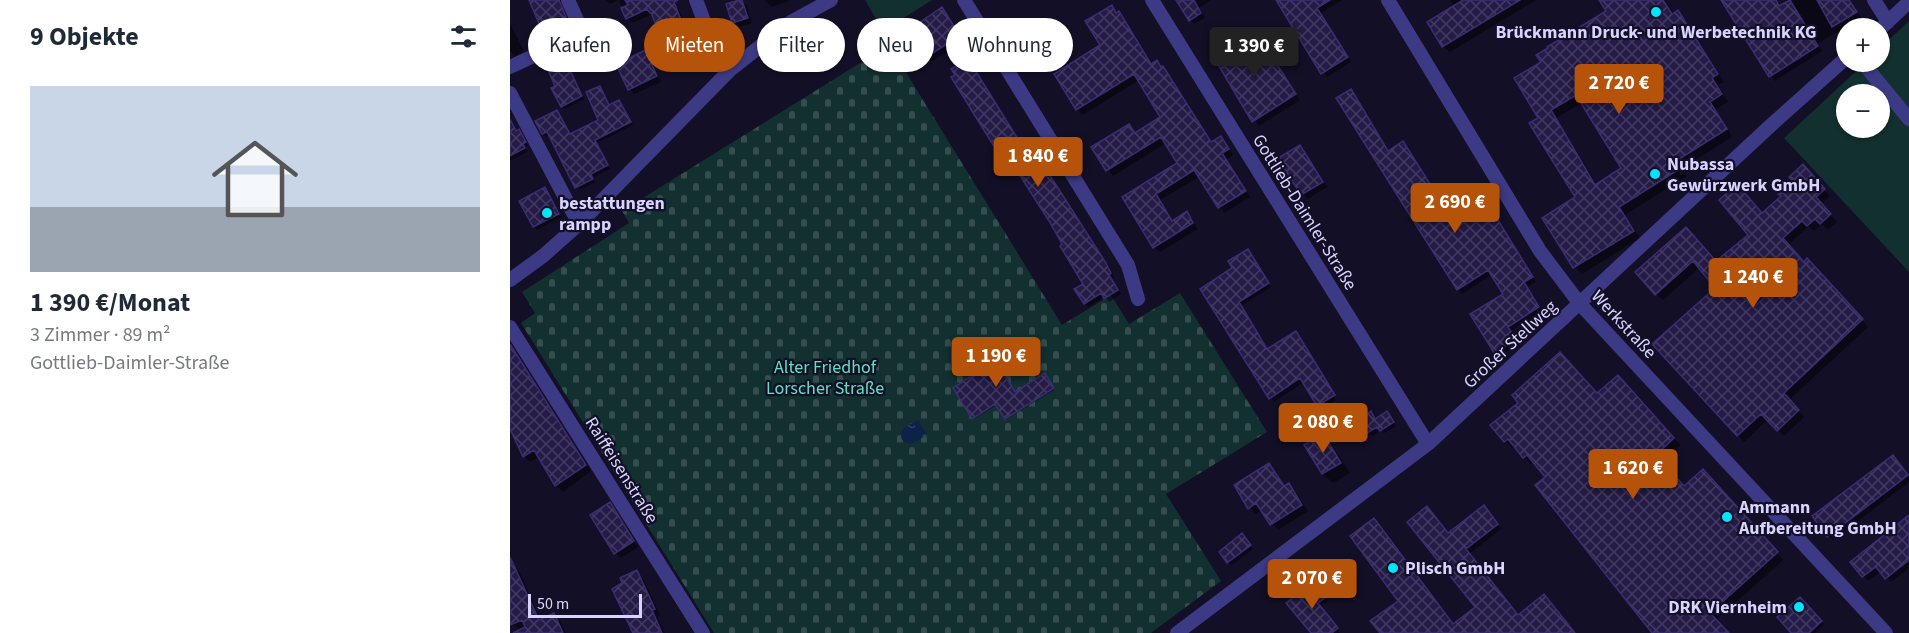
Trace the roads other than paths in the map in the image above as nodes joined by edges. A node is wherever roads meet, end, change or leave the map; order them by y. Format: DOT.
graph roads {
  1 [pos="568,0"];
  2 [pos="696,0"];
  3 [pos="831,0"];
  4 [pos="964,0"];
  5 [pos="1152,0"];
  6 [pos="1388,0"];
  7 [pos="1874,0"];
  8 [pos="1909,2"];
  9 [pos="703,18"];
  10 [pos="1881,18"];
  11 [pos="1890,20"];
  12 [pos="745,58"];
  13 [pos="510,67"];
  14 [pos="1836,67"];
  15 [pos="728,72"];
  16 [pos="1870,72"];
  17 [pos="510,93"];
  18 [pos="1909,119"];
  19 [pos="579,224"];
  20 [pos="510,280"];
  21 [pos="1138,299"];
  22 [pos="1580,304"];
  23 [pos="510,327"];
  24 [pos="1428,444"];
  25 [pos="703,633"];
  26 [pos="1177,633"];
  27 [pos="1886,633"];
  1 -- 13 [label="street"];
  2 -- 9 [label="street"];
  3 -- 12 [label="street"];
  4 -- 21 [label="street"];
  5 -- 24 [label="street, Gottlieb-Daimler-Straße"];
  6 -- 22 [label="street, Werkstraße"];
  7 -- 10 [label="street"];
  8 -- 11 [label="street"];
  14 -- 22 [label="street, Großer Stellweg"];
  15 -- 19 [label="street"];
  16 -- 18 [label="street"];
  17 -- 19 [label="street"];
  19 -- 20 [label="street"];
  22 -- 24 [label="street, Großer Stellweg"];
  22 -- 27 [label="street, Werkstraße"];
  23 -- 25 [label="street, Raiffeisenstraße"];
  24 -- 26 [label="street, Großer Stellweg"];
}
